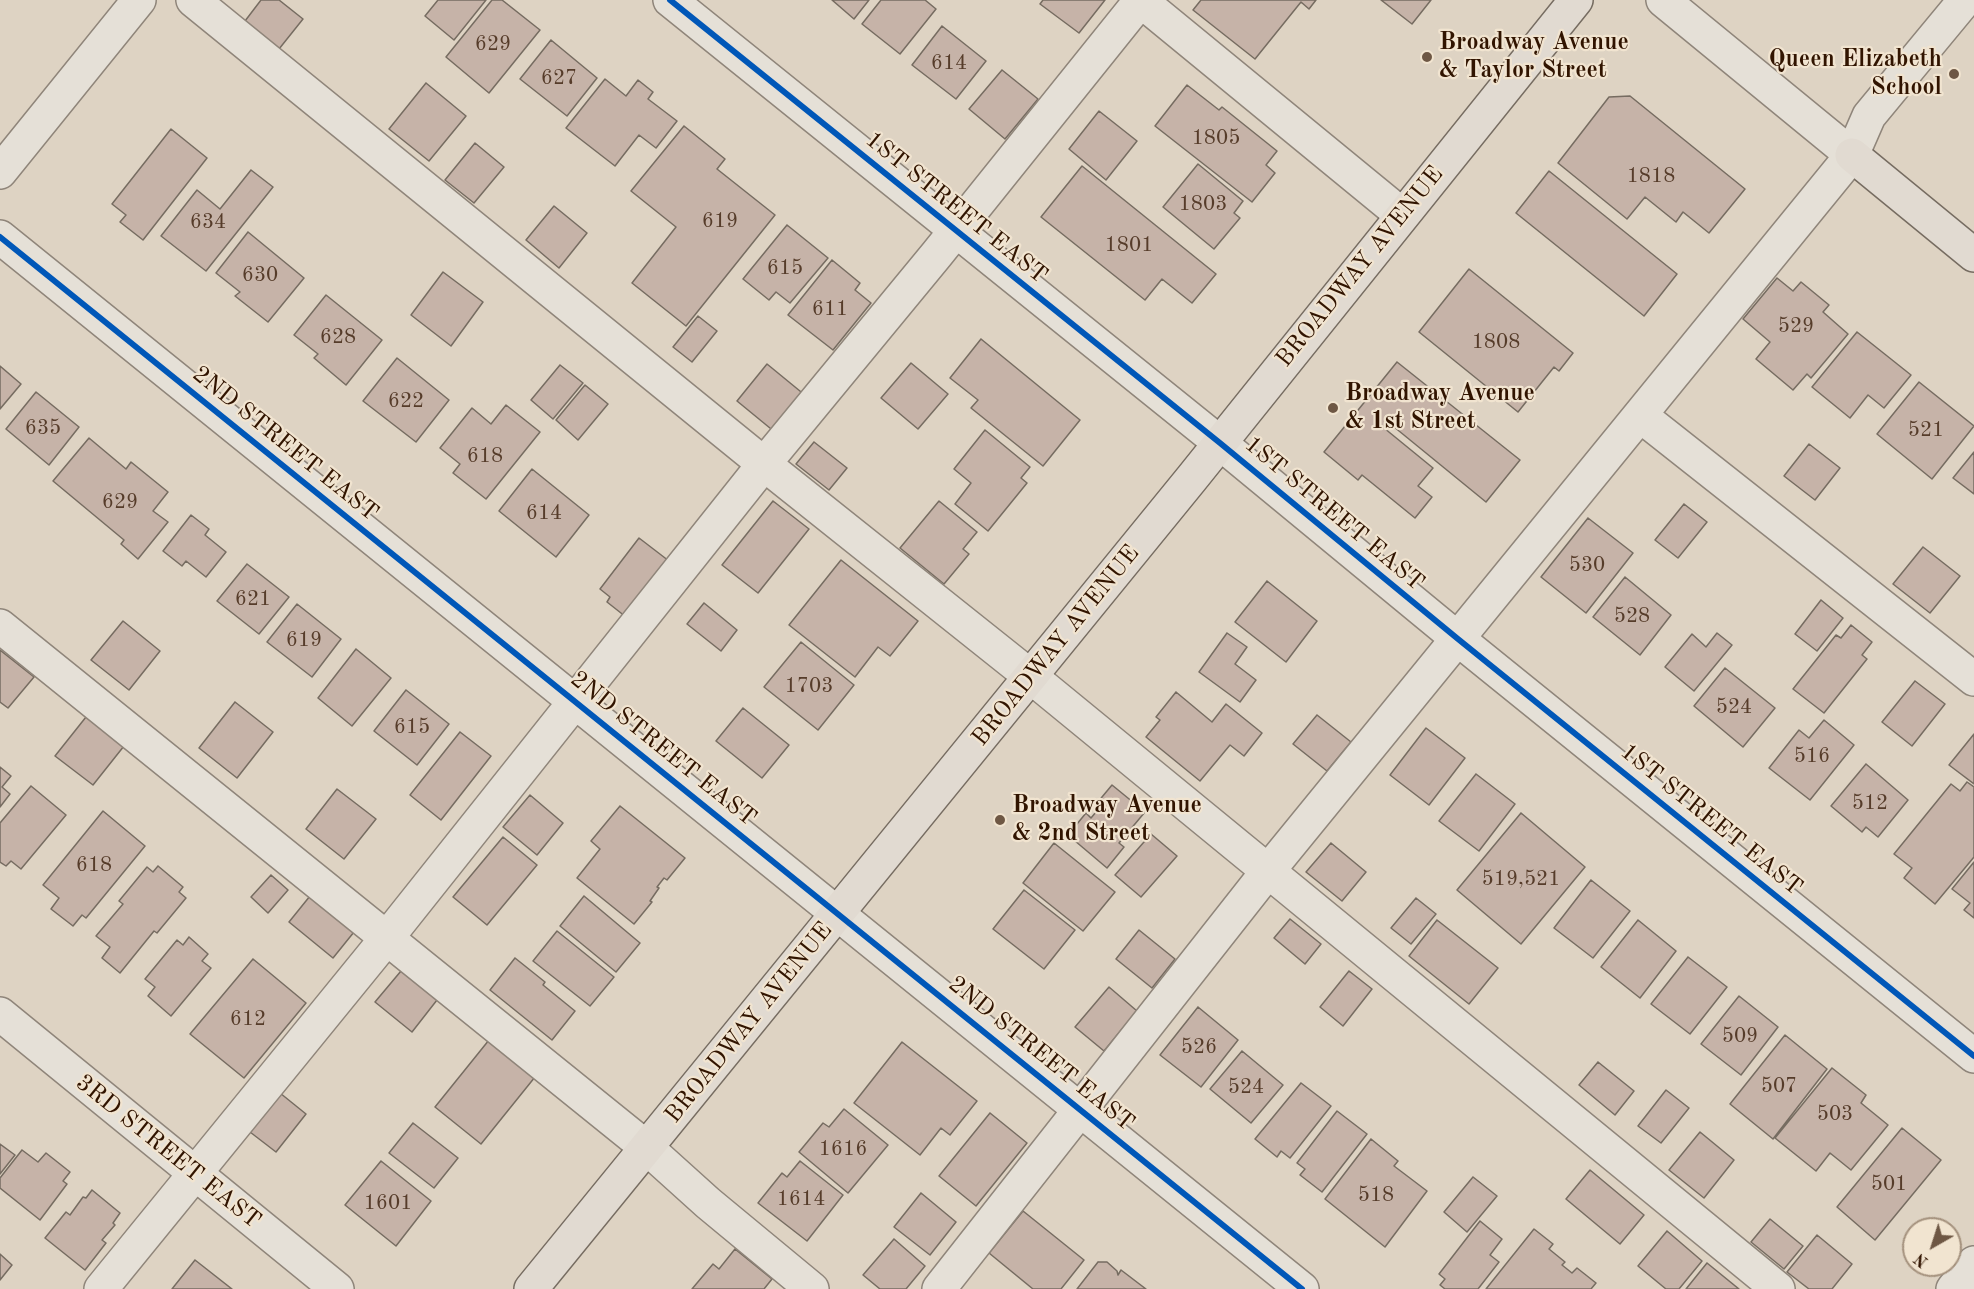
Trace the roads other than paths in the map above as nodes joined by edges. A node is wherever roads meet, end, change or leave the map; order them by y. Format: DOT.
graph roads {
  1 [pos="139,0"];
  2 [pos="193,0"];
  3 [pos="670,0"];
  4 [pos="1141,0"];
  5 [pos="1576,0"];
  6 [pos="1663,0"];
  7 [pos="1965,0"];
  8 [pos="1852,155"];
  9 [pos="0,172"];
  10 [pos="1402,215"];
  11 [pos="956,231"];
  12 [pos="0,237"];
  13 [pos="1974,255"];
  14 [pos="1641,416"];
  15 [pos="1220,443"];
  16 [pos="764,464"];
  17 [pos="0,626"];
  18 [pos="1458,639"];
  19 [pos="1030,676"];
  20 [pos="1974,680"];
  21 [pos="576,702"];
  22 [pos="1268,872"];
  23 [pos="839,913"];
  24 [pos="386,939"];
  25 [pos="0,1014"];
  26 [pos="1974,1056"];
  27 [pos="1080,1109"];
  28 [pos="647,1148"];
  29 [pos="195,1173"];
  30 [pos="1974,1263"];
  31 [pos="100,1289"];
  32 [pos="337,1289"];
  33 [pos="531,1289"];
  34 [pos="812,1289"];
  35 [pos="939,1289"];
  36 [pos="1302,1289"];
  37 [pos="1778,1289"];
  38 [pos="1953,1289"];
  1 -- 9 [label="street"];
  2 -- 16 [label="street"];
  3 -- 11 [label="street, 1ST STREET EAST"];
  4 -- 10 [label="street"];
  4 -- 11 [label="street"];
  5 -- 10 [label="main road, BROADWAY AVENUE"];
  6 -- 8 [label="street"];
  7 -- 8 [label="street"];
  8 -- 13 [label="main road"];
  8 -- 14 [label="street"];
  10 -- 15 [label="main road, BROADWAY AVENUE"];
  11 -- 15 [label="street, 1ST STREET EAST"];
  11 -- 16 [label="street"];
  12 -- 21 [label="street, 2ND STREET EAST"];
  14 -- 18 [label="street"];
  14 -- 20 [label="street"];
  15 -- 18 [label="street, 1ST STREET EAST"];
  15 -- 19 [label="main road, BROADWAY AVENUE"];
  16 -- 19 [label="street"];
  16 -- 21 [label="street"];
  17 -- 24 [label="street"];
  18 -- 22 [label="street"];
  18 -- 26 [label="street, 1ST STREET EAST"];
  19 -- 22 [label="street"];
  19 -- 23 [label="main road, BROADWAY AVENUE"];
  21 -- 23 [label="street, 2ND STREET EAST"];
  21 -- 24 [label="street"];
  22 -- 27 [label="street"];
  22 -- 37 [label="street"];
  23 -- 27 [label="street, 2ND STREET EAST"];
  23 -- 28 [label="main road, BROADWAY AVENUE"];
  24 -- 28 [label="street"];
  24 -- 29 [label="street"];
  25 -- 29 [label="street, 3RD STREET EAST"];
  27 -- 35 [label="street"];
  27 -- 36 [label="street, 2ND STREET EAST"];
  28 -- 33 [label="main road, BROADWAY AVENUE"];
  28 -- 34 [label="street"];
  29 -- 31 [label="street"];
  29 -- 32 [label="street, 3RD STREET EAST"];
  30 -- 38 [label="street"];
}
